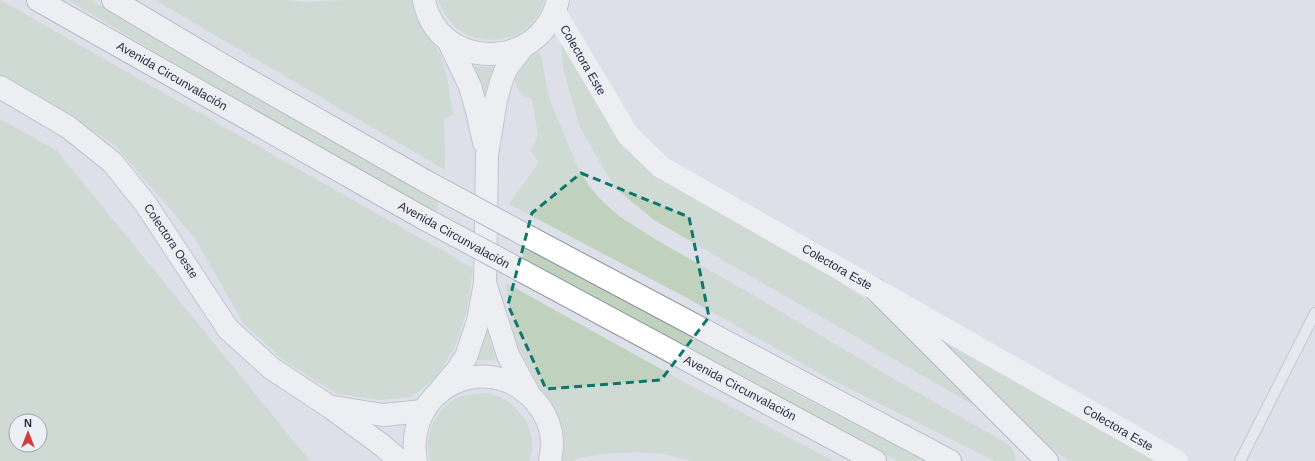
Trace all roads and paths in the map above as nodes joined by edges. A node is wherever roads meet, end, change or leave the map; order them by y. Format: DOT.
graph roads {
  1 [pos="38,0"];
  2 [pos="113,0"];
  3 [pos="424,0"];
  4 [pos="556,6"];
  5 [pos="448,40"];
  6 [pos="523,47"];
  7 [pos="0,87"];
  8 [pos="486,155"];
  9 [pos="485,283"];
  10 [pos="876,290"];
  11 [pos="1315,313"];
  12 [pos="528,392"];
  13 [pos="429,403"];
  14 [pos="330,407"];
  15 [pos="400,461"];
  16 [pos="416,461"];
  17 [pos="550,461"];
  18 [pos="875,461"];
  19 [pos="950,461"];
  20 [pos="1048,461"];
  21 [pos="1177,461"];
  22 [pos="1240,461"];
  1 -- 18 [label="main road, Avenida Circunvalación, bridge"];
  2 -- 19 [label="main road, bridge"];
  3 -- 5 [label="main road"];
  4 -- 6 [label="main road"];
  4 -- 10 [label="main road, Colectora Este"];
  5 -- 6 [label="main road"];
  5 -- 8 [label="main road"];
  6 -- 8 [label="main road"];
  7 -- 14 [label="main road, Colectora Oeste"];
  8 -- 9 [label="main road"];
  9 -- 12 [label="main road"];
  9 -- 13 [label="main road"];
  10 -- 20 [label="main road"];
  10 -- 21 [label="main road, Colectora Este"];
  11 -- 22 [label="lane"];
  12 -- 13 [label="main road"];
  12 -- 17 [label="main road"];
  13 -- 14 [label="main road, Colectora Oeste"];
  13 -- 16 [label="main road"];
  14 -- 15 [label="main road, Colectora Oeste"];
}
